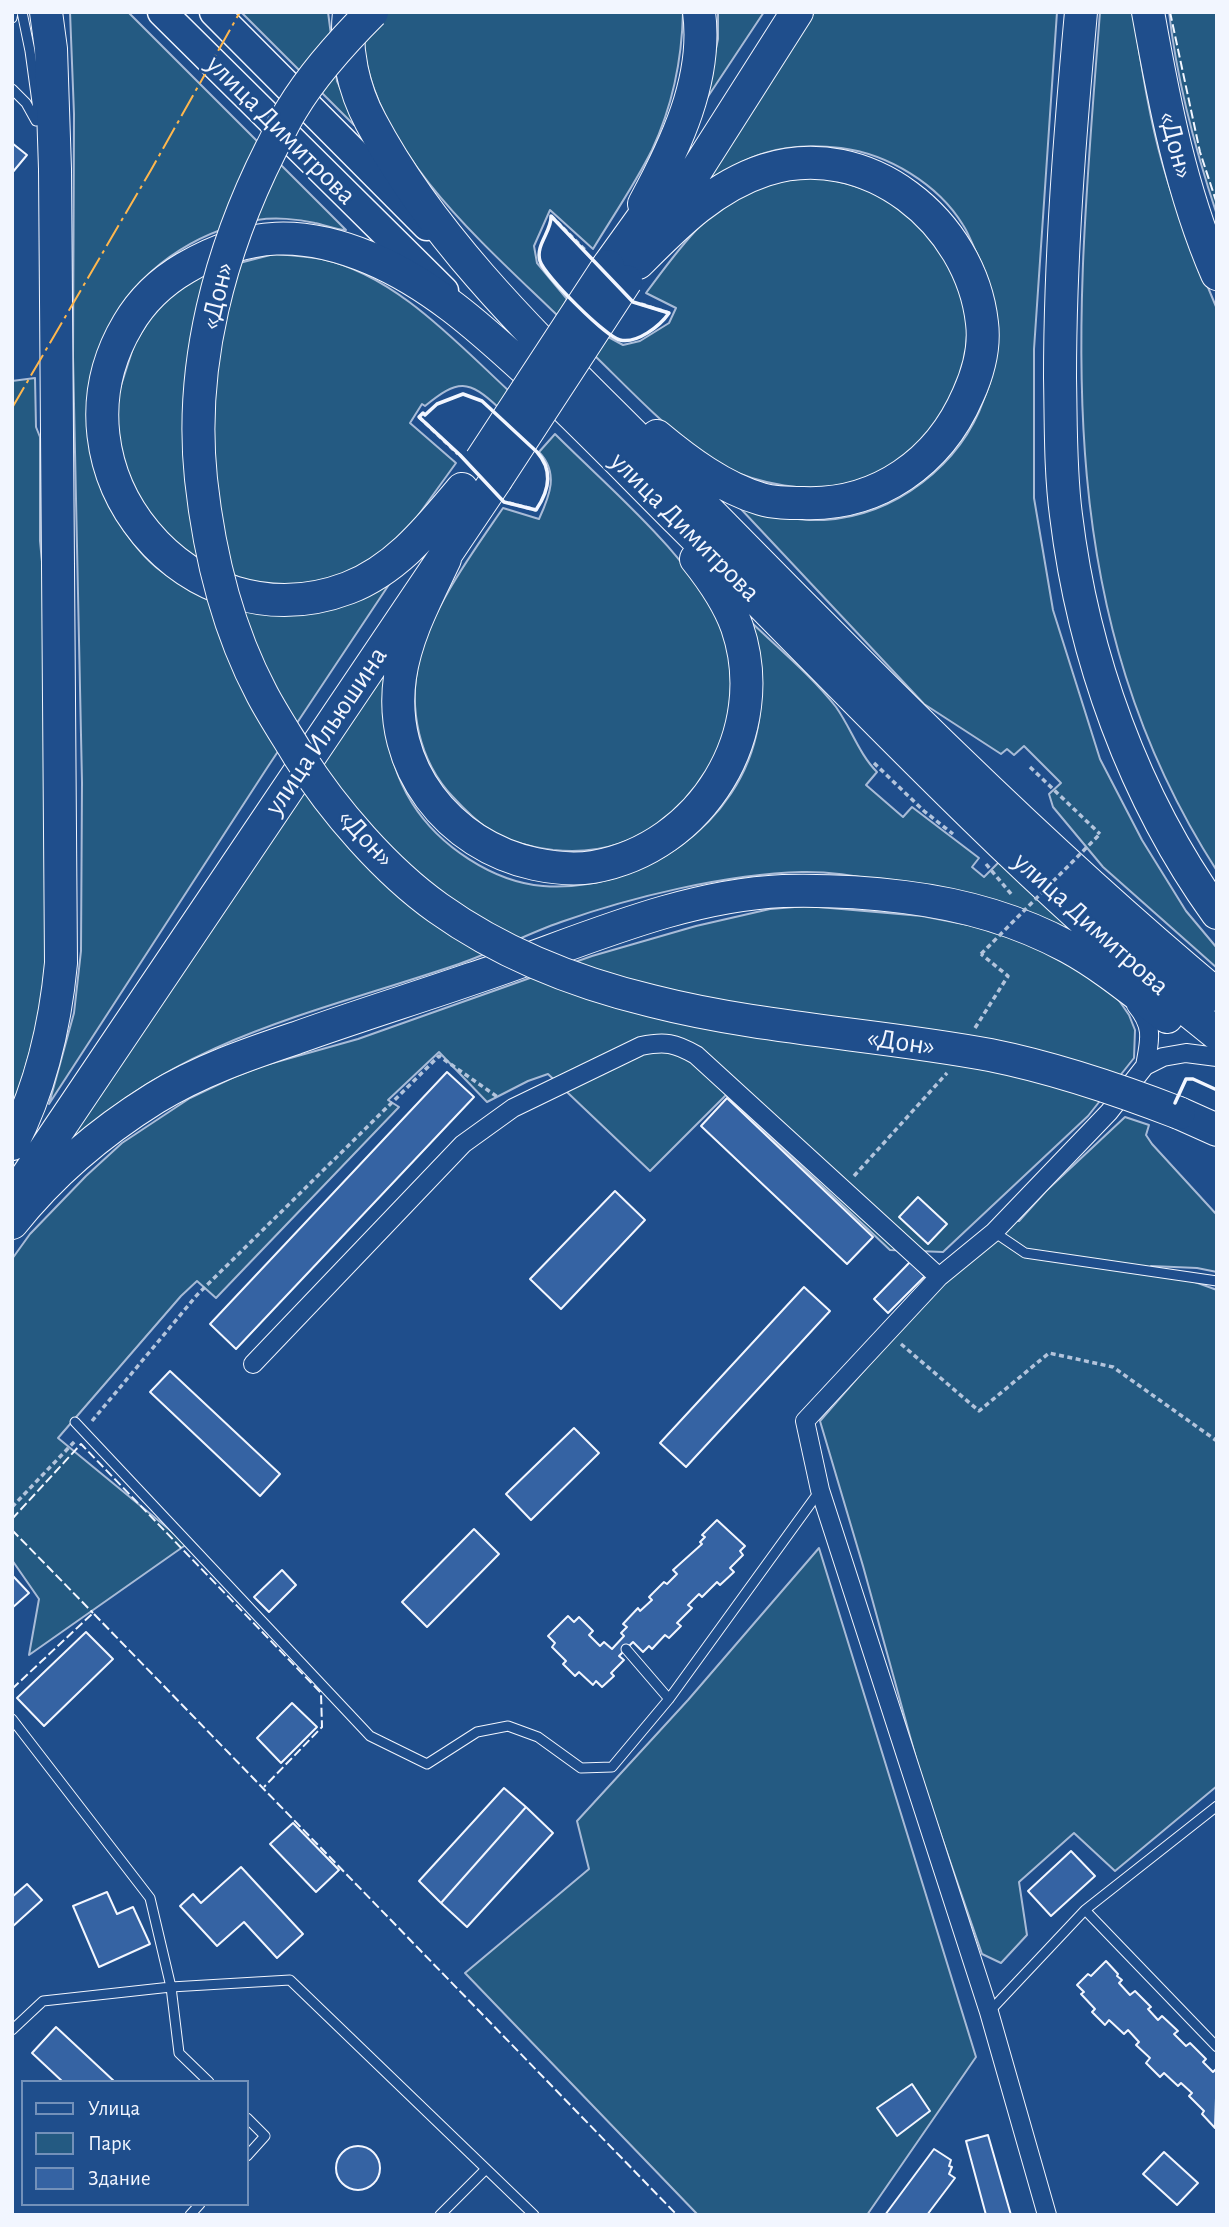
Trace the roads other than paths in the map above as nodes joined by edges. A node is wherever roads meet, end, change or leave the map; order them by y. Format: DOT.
graph roads {
  1 [pos="13,12"];
  2 [pos="22,12"];
  3 [pos="46,12"];
  4 [pos="162,12"];
  5 [pos="214,12"];
  6 [pos="349,12"];
  7 [pos="372,12"];
  8 [pos="699,12"];
  9 [pos="780,12"];
  10 [pos="797,12"];
  11 [pos="1081,12"];
  12 [pos="1148,12"];
  13 [pos="12,18"];
  14 [pos="12,89"];
  15 [pos="45,222"];
  16 [pos="620,269"];
  17 [pos="1217,274"];
  18 [pos="503,303"];
  19 [pos="476,324"];
  20 [pos="559,379"];
  21 [pos="57,420"];
  22 [pos="485,474"];
  23 [pos="462,489"];
  24 [pos="445,559"];
  25 [pos="1217,913"];
  26 [pos="1093,962"];
  27 [pos="1217,995"];
  28 [pos="1217,1034"];
  29 [pos="1217,1056"];
  30 [pos="1145,1066"];
  31 [pos="1217,1130"];
  32 [pos="12,1144"];
  33 [pos="12,1179"];
  34 [pos="12,1198"];
  35 [pos="12,1223"];
  36 [pos="994,1232"];
  37 [pos="939,1277"];
  38 [pos="1217,1281"];
  39 [pos="253,1364"];
  40 [pos="75,1422"];
  41 [pos="820,1490"];
  42 [pos="626,1649"];
  43 [pos="669,1699"];
  44 [pos="12,1719"];
  45 [pos="1217,1807"];
  46 [pos="1086,1910"];
  47 [pos="171,1987"];
  48 [pos="989,2012"];
  49 [pos="12,2030"];
  50 [pos="1217,2048"];
  51 [pos="207,2080"];
  52 [pos="248,2119"];
  53 [pos="248,2155"];
  54 [pos="486,2169"];
  55 [pos="440,2215"];
  56 [pos="534,2215"];
  57 [pos="1047,2215"];
  1 -- 13 [label="lane"];
  2 -- 14 [label="lane"];
  3 -- 21 [label="highway"];
  4 -- 19 [label="main road, улица Димитрова"];
  5 -- 18 [label="main road, улица Димитрова"];
  6 -- 18 [label="highway"];
  7 -- 31 [label="highway, «Дон», bridge"];
  8 -- 16 [label="highway"];
  9 -- 16 [label="highway"];
  10 -- 16 [label="highway"];
  11 -- 25 [label="highway"];
  12 -- 17 [label="highway, «Дон»"];
  15 -- 21 [label="lane"];
  16 -- 20 [label="highway"];
  16 -- 22 [label="highway, улица Ильюшина, bridge"];
  18 -- 20 [label="highway, улица Димитрова"];
  19 -- 20 [label="highway, улица Димитрова"];
  19 -- 23 [label="highway"];
  20 -- 24 [label="highway"];
  20 -- 27 [label="highway, улица Димитрова"];
  20 -- 28 [label="highway, улица Димитрова"];
  21 -- 32 [label="highway"];
  22 -- 23 [label="highway, улица Ильюшина"];
  22 -- 24 [label="highway, улица Ильюшина"];
  23 -- 33 [label="highway, улица Ильюшина"];
  24 -- 34 [label="highway, улица Ильюшина"];
  26 -- 29 [label="highway"];
  26 -- 30 [label="street"];
  26 -- 35 [label="highway"];
  29 -- 30 [label="street"];
  30 -- 36 [label="street"];
  36 -- 37 [label="street"];
  36 -- 38 [label="lane"];
  37 -- 39 [label="street"];
  37 -- 41 [label="street"];
  40 -- 43 [label="lane"];
  41 -- 43 [label="lane"];
  41 -- 48 [label="street"];
  42 -- 43 [label="lane"];
  44 -- 47 [label="lane"];
  45 -- 46 [label="lane"];
  46 -- 48 [label="lane"];
  46 -- 50 [label="lane"];
  47 -- 49 [label="lane"];
  47 -- 51 [label="lane"];
  47 -- 54 [label="lane"];
  48 -- 57 [label="street"];
  52 -- 53 [label="lane"];
  54 -- 55 [label="lane"];
  54 -- 56 [label="lane"];
}
